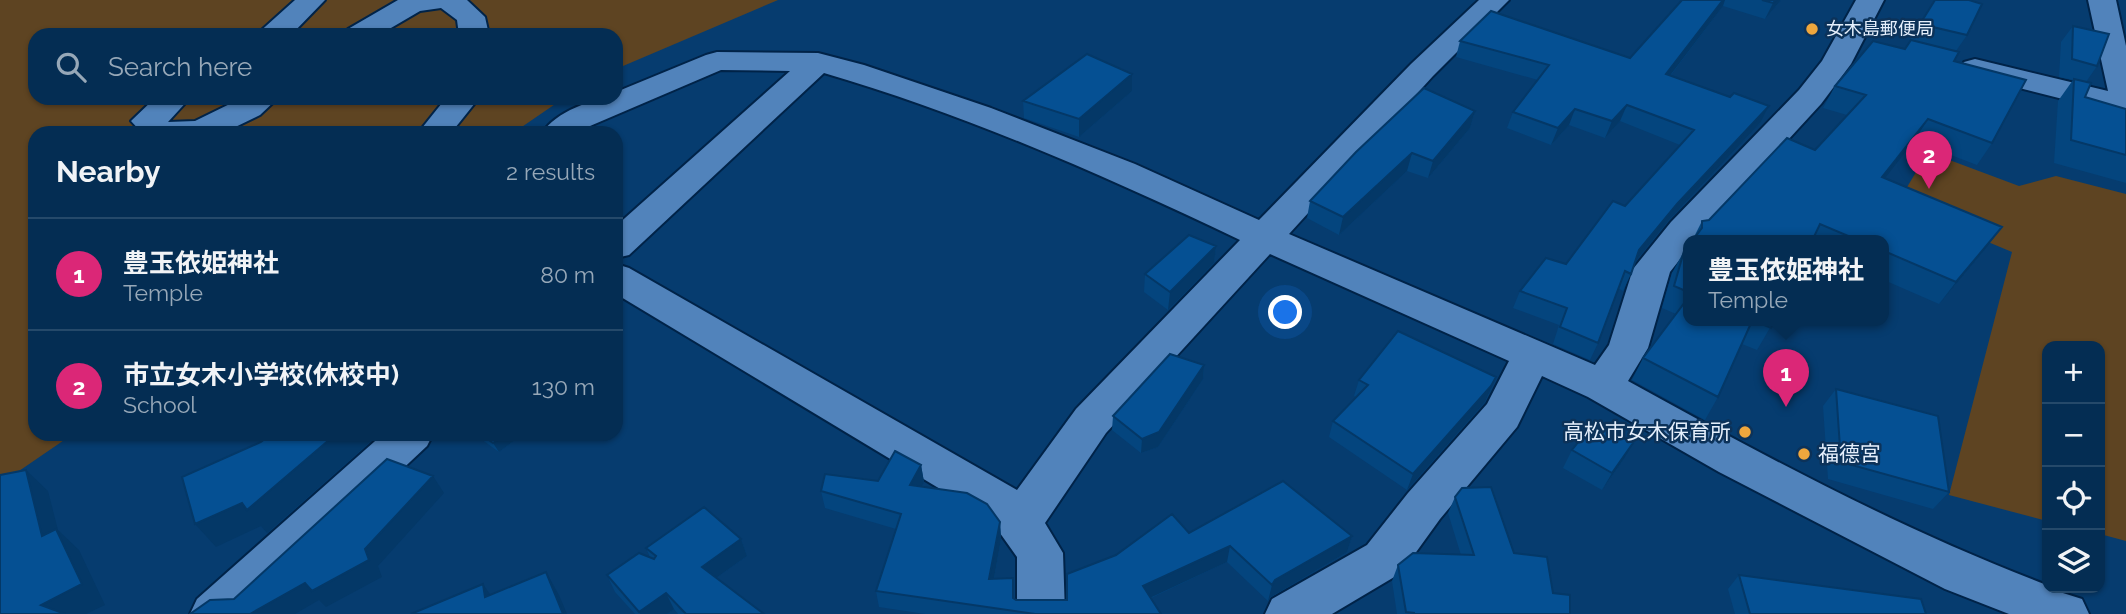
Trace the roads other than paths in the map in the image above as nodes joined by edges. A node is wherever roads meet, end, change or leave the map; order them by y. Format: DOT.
graph roads {
  1 [pos="311,0"];
  2 [pos="439,0"];
  3 [pos="449,0"];
  4 [pos="1494,0"];
  5 [pos="2102,0"];
  6 [pos="1860,18"];
  7 [pos="282,28"];
  8 [pos="370,28"];
  9 [pos="473,28"];
  10 [pos="1942,60"];
  11 [pos="818,62"];
  12 [pos="2126,98"];
  13 [pos="623,100"];
  14 [pos="166,105"];
  15 [pos="253,105"];
  16 [pos="457,105"];
  17 [pos="610,105"];
  18 [pos="2126,106"];
  19 [pos="153,126"];
  20 [pos="211,126"];
  21 [pos="440,126"];
  22 [pos="568,126"];
  23 [pos="1266,238"];
  24 [pos="623,240"];
  25 [pos="623,282"];
  26 [pos="1532,355"];
  27 [pos="1603,386"];
  28 [pos="404,441"];
  29 [pos="1019,524"];
  30 [pos="214,614"];
  31 [pos="1041,614"];
  32 [pos="1289,614"];
  33 [pos="2065,614"];
  1 -- 7 [label="street"];
  2 -- 8 [label="street"];
  3 -- 9 [label="street"];
  4 -- 23 [label="street"];
  5 -- 12 [label="street"];
  6 -- 27 [label="street"];
  10 -- 18 [label="street"];
  11 -- 13 [label="street"];
  11 -- 23 [label="street"];
  11 -- 24 [label="street"];
  14 -- 19 [label="street"];
  15 -- 20 [label="street"];
  16 -- 21 [label="street"];
  17 -- 22 [label="street"];
  23 -- 26 [label="street"];
  23 -- 29 [label="street"];
  25 -- 29 [label="street"];
  26 -- 27 [label="street"];
  26 -- 32 [label="street"];
  27 -- 33 [label="street"];
  28 -- 30 [label="street"];
  29 -- 31 [label="street"];
}
